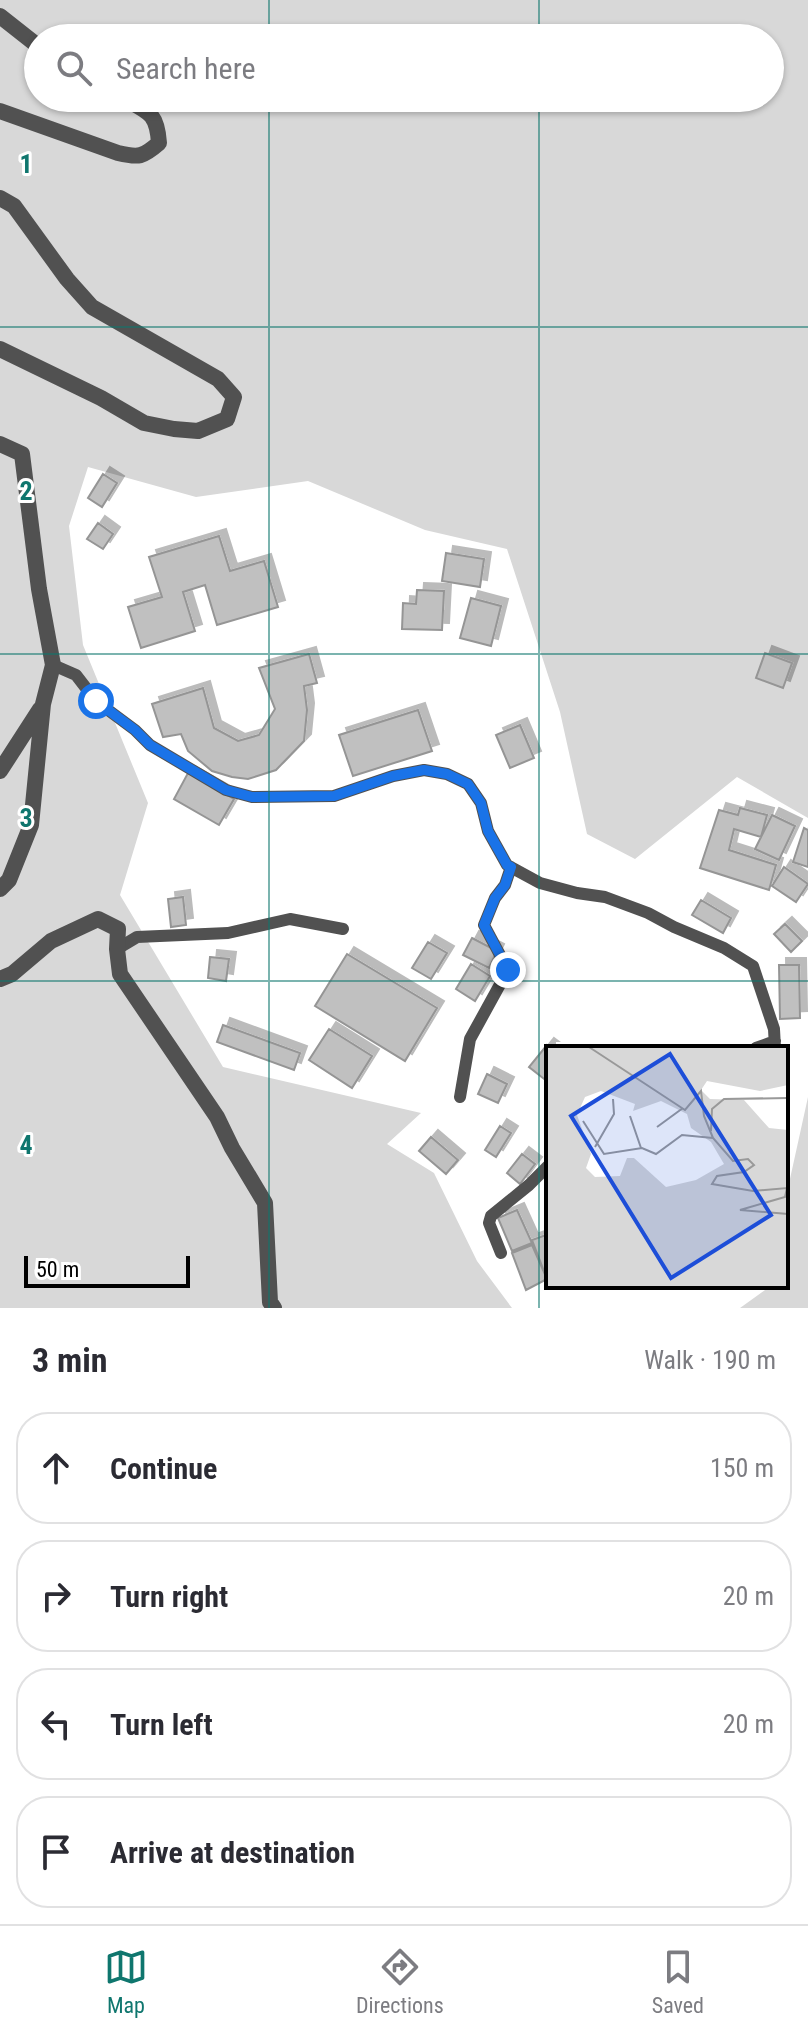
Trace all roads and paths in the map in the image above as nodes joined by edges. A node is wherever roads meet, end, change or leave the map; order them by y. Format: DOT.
graph roads {
  1 [pos="0,16"];
  2 [pos="24,35"];
  3 [pos="0,111"];
  4 [pos="149,112"];
  5 [pos="0,198"];
  6 [pos="0,349"];
  7 [pos="0,444"];
  8 [pos="53,665"];
  9 [pos="43,704"];
  10 [pos="0,771"];
  11 [pos="511,867"];
  12 [pos="0,889"];
  13 [pos="343,929"];
  14 [pos="117,949"];
  15 [pos="0,979"];
  16 [pos="775,1044"];
  17 [pos="460,1097"];
  18 [pos="546,1168"];
  19 [pos="501,1253"];
  20 [pos="274,1308"];
  1 -- 2 [label="street"];
  3 -- 4 [label="street"];
  5 -- 6 [label="street"];
  7 -- 8 [label="street"];
  8 -- 9 [label="street"];
  8 -- 11 [label="lane"];
  9 -- 10 [label="street"];
  9 -- 12 [label="street"];
  11 -- 16 [label="lane"];
  11 -- 17 [label="lane"];
  13 -- 14 [label="lane"];
  14 -- 15 [label="street"];
  14 -- 20 [label="street"];
  18 -- 19 [label="lane"];
}
